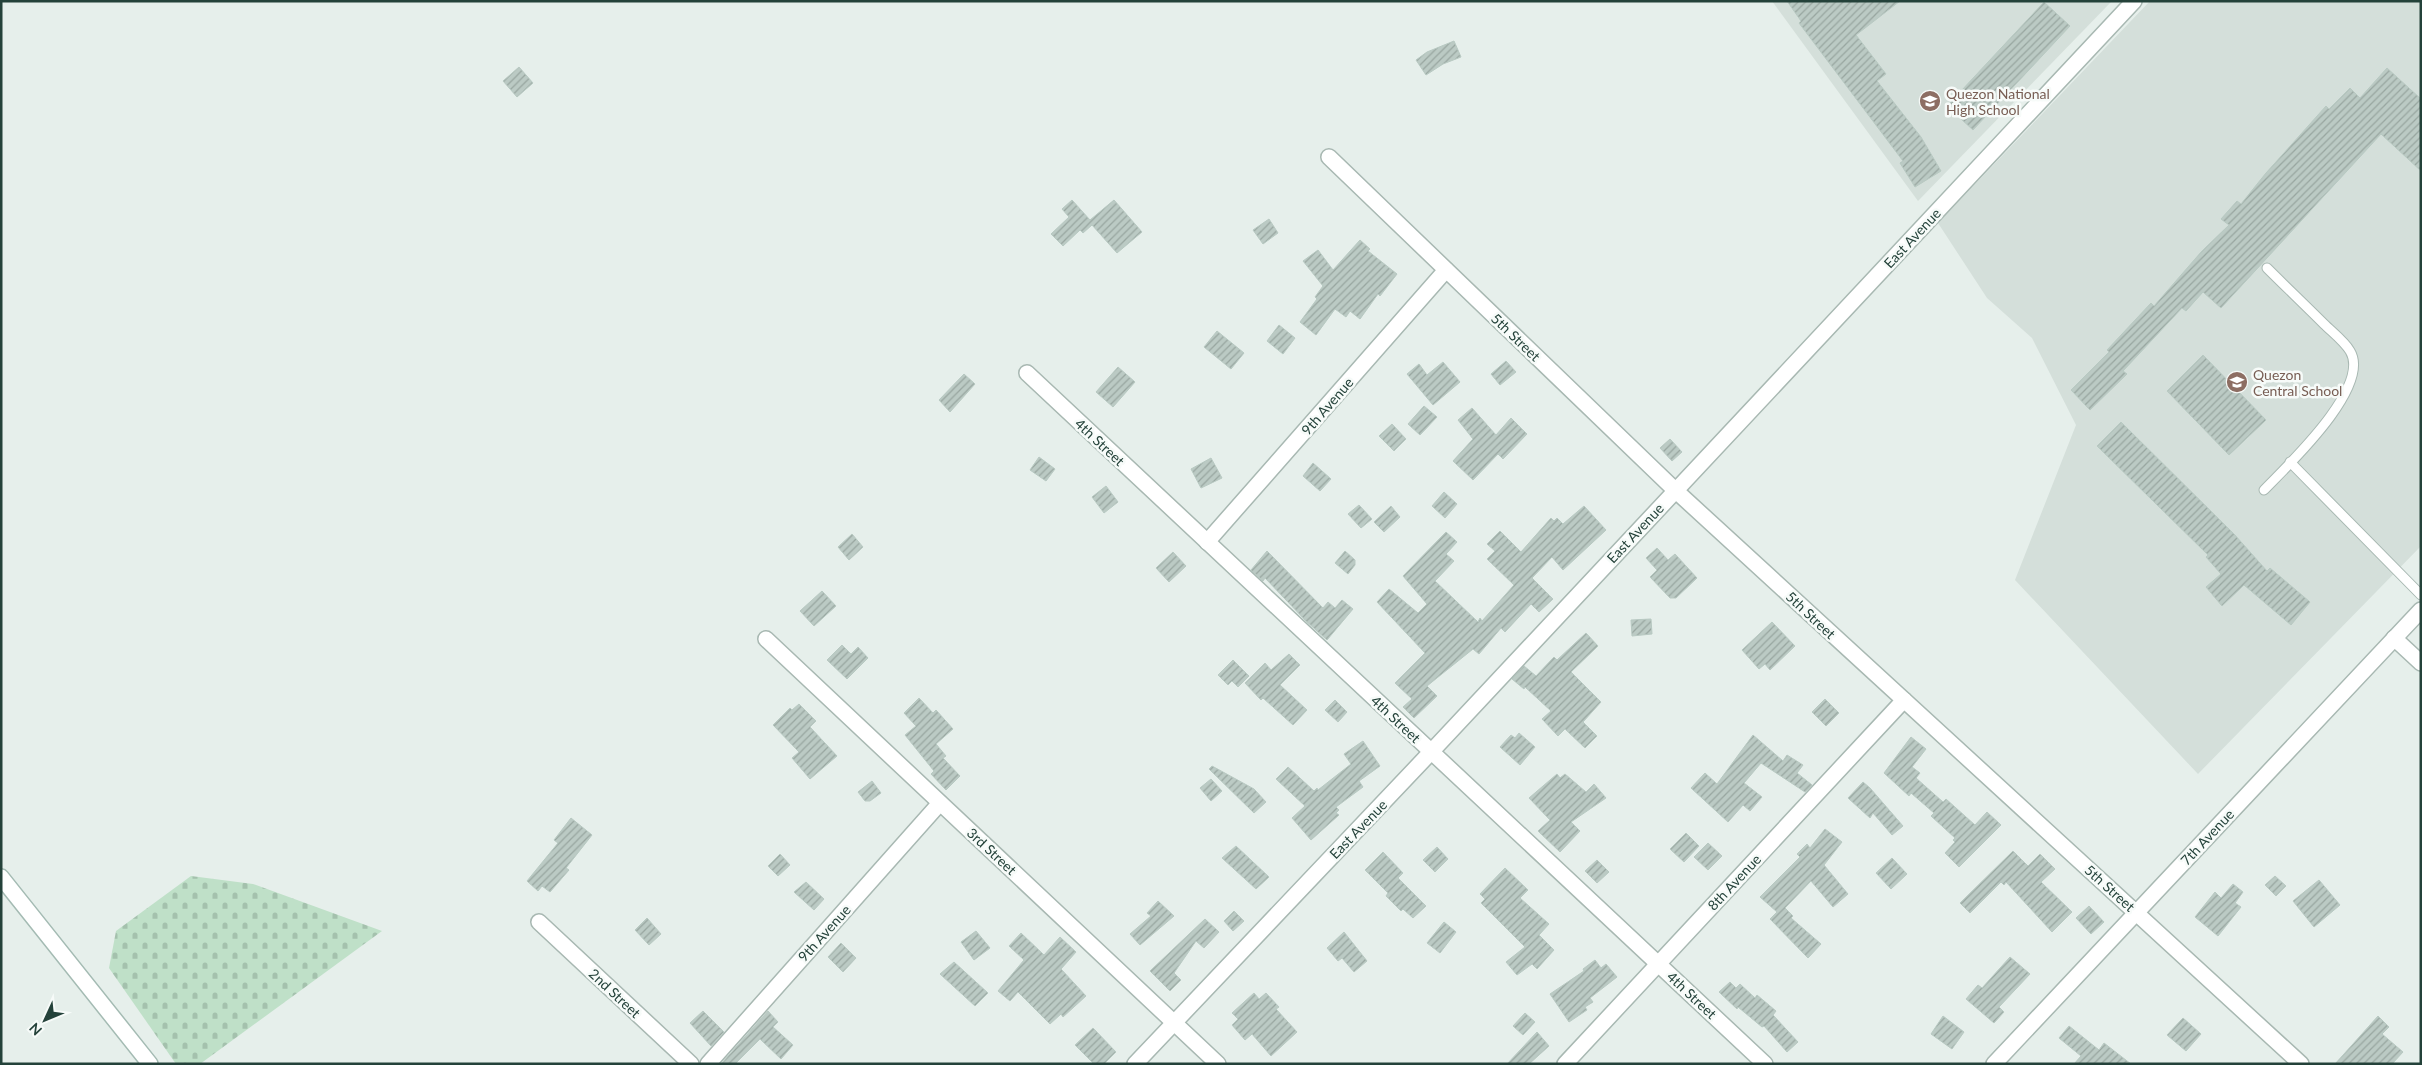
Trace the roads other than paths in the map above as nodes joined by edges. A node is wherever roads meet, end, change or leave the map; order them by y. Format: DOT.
graph roads {
  1 [pos="2134,1"];
  2 [pos="1329,157"];
  3 [pos="2267,268"];
  4 [pos="1446,270"];
  5 [pos="1027,373"];
  6 [pos="2290,462"];
  7 [pos="1675,490"];
  8 [pos="2264,490"];
  9 [pos="1207,542"];
  10 [pos="2421,595"];
  11 [pos="2421,610"];
  12 [pos="2394,638"];
  13 [pos="766,639"];
  14 [pos="2421,663"];
  15 [pos="1904,700"];
  16 [pos="1431,752"];
  17 [pos="940,803"];
  18 [pos="1,876"];
  19 [pos="2136,912"];
  20 [pos="539,922"];
  21 [pos="1658,964"];
  22 [pos="1174,1023"];
  23 [pos="150,1064"];
  24 [pos="691,1064"];
  25 [pos="708,1064"];
  26 [pos="1135,1064"];
  27 [pos="1218,1064"];
  28 [pos="1565,1064"];
  29 [pos="1765,1064"];
  30 [pos="1994,1064"];
  31 [pos="2301,1064"];
  1 -- 7 [label="street, East Avenue"];
  2 -- 4 [label="street, 5th Street"];
  3 -- 6 [label="lane"];
  4 -- 7 [label="street, 5th Street"];
  4 -- 9 [label="street, 9th Avenue"];
  5 -- 9 [label="street, 4th Street"];
  6 -- 8 [label="lane"];
  6 -- 10 [label="lane"];
  7 -- 15 [label="street, 5th Street"];
  7 -- 16 [label="street, East Avenue"];
  9 -- 16 [label="street, 4th Street"];
  11 -- 12 [label="street, 7th Avenue"];
  12 -- 14 [label="street"];
  12 -- 19 [label="street, 7th Avenue"];
  13 -- 17 [label="street, 3rd Street"];
  15 -- 19 [label="street, 5th Street"];
  15 -- 21 [label="street, 8th Avenue"];
  16 -- 21 [label="street, 4th Street"];
  16 -- 22 [label="street, East Avenue"];
  17 -- 22 [label="street, 3rd Street"];
  17 -- 25 [label="street, 9th Avenue"];
  18 -- 23 [label="street"];
  19 -- 30 [label="street, 7th Avenue"];
  19 -- 31 [label="street, 5th Street"];
  20 -- 24 [label="street, 2nd Street"];
  21 -- 28 [label="street, 8th Avenue"];
  21 -- 29 [label="street, 4th Street"];
  22 -- 26 [label="street, East Avenue"];
  22 -- 27 [label="street, 3rd Street"];
}
